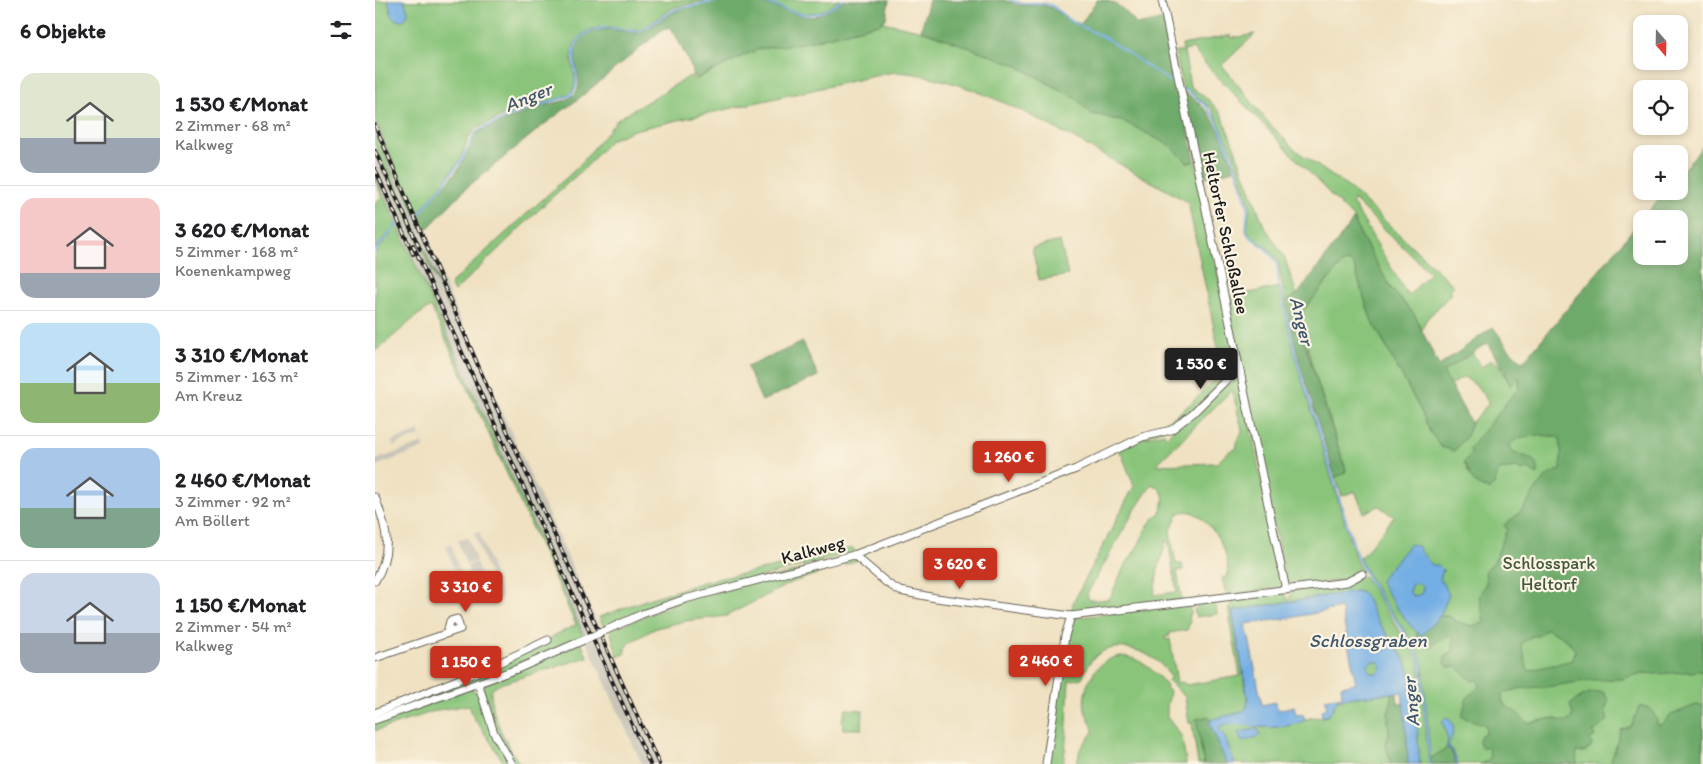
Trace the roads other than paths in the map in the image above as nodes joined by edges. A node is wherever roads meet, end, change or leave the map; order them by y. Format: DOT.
graph roads {
  1 [pos="1162,0"];
  2 [pos="1240,371"];
  3 [pos="375,497"];
  4 [pos="854,554"];
  5 [pos="1362,574"];
  6 [pos="375,582"];
  7 [pos="1285,590"];
  8 [pos="1071,616"];
  9 [pos="447,633"];
  10 [pos="548,640"];
  11 [pos="375,658"];
  12 [pos="478,683"];
  13 [pos="375,713"];
  14 [pos="375,720"];
  15 [pos="512,764"];
  16 [pos="1046,764"];
  1 -- 2 [label="street, Heltorfer Schloßallee"];
  2 -- 4 [label="street, Kalkweg"];
  2 -- 7 [label="street, Heltorfer Schloßallee"];
  3 -- 6 [label="street"];
  4 -- 8 [label="street"];
  4 -- 12 [label="street, Kalkweg, bridge"];
  5 -- 7 [label="street"];
  7 -- 8 [label="street"];
  8 -- 16 [label="street"];
  9 -- 11 [label="street"];
  10 -- 13 [label="street"];
  12 -- 14 [label="street, Kalkweg"];
  12 -- 15 [label="street"];
}
